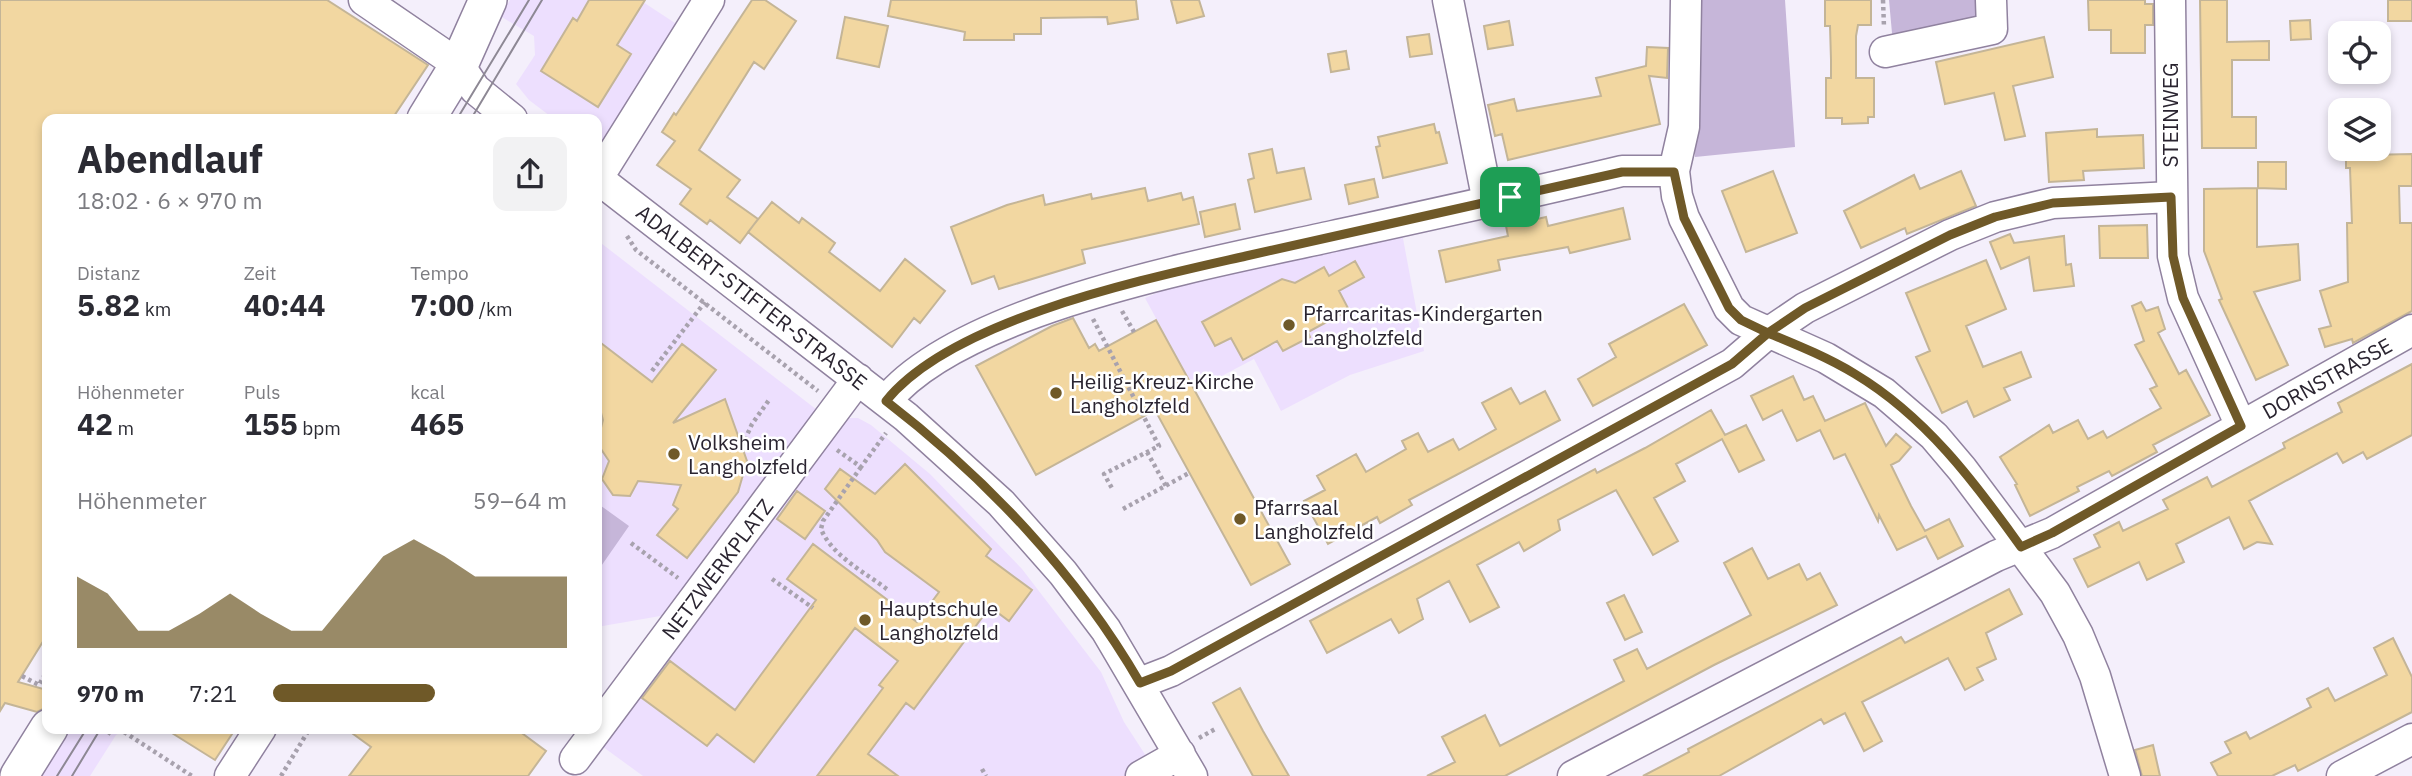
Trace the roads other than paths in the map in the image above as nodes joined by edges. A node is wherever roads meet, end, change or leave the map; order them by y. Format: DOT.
graph roads {
  1 [pos="365,0"];
  2 [pos="488,0"];
  3 [pos="709,0"];
  4 [pos="1448,0"];
  5 [pos="1686,0"];
  6 [pos="1991,0"];
  7 [pos="2170,0"];
  8 [pos="1885,52"];
  9 [pos="459,65"];
  10 [pos="429,114"];
  11 [pos="506,114"];
  12 [pos="1674,172"];
  13 [pos="602,181"];
  14 [pos="602,188"];
  15 [pos="2171,197"];
  16 [pos="1488,202"];
  17 [pos="2412,330"];
  18 [pos="1768,333"];
  19 [pos="858,379"];
  20 [pos="886,401"];
  21 [pos="2241,426"];
  22 [pos="2021,547"];
  23 [pos="1140,683"];
  24 [pos="602,724"];
  25 [pos="45,734"];
  26 [pos="257,734"];
  27 [pos="595,734"];
  28 [pos="2412,739"];
  29 [pos="1189,757"];
  30 [pos="576,759"];
  31 [pos="19,776"];
  32 [pos="230,776"];
  33 [pos="1141,776"];
  34 [pos="1573,776"];
  35 [pos="2126,776"];
  36 [pos="2342,776"];
  1 -- 9 [label="street"];
  2 -- 9 [label="main road"];
  3 -- 13 [label="street"];
  4 -- 16 [label="street"];
  5 -- 12 [label="street"];
  6 -- 8 [label="street"];
  7 -- 15 [label="street, STEINWEG"];
  9 -- 10 [label="main road"];
  9 -- 11 [label="street"];
  12 -- 16 [label="street"];
  12 -- 18 [label="street"];
  14 -- 19 [label="street, ADALBERT-STIFTER-STRASSE"];
  15 -- 18 [label="street"];
  15 -- 21 [label="street, STEINWEG"];
  16 -- 20 [label="street"];
  17 -- 21 [label="street, DORNSTRASSE"];
  18 -- 22 [label="street"];
  18 -- 23 [label="street"];
  19 -- 20 [label="street, ADALBERT-STIFTER-STRASSE"];
  19 -- 24 [label="street, NETZWERKPLATZ"];
  20 -- 23 [label="street, ADALBERT-STIFTER-STRASSE"];
  21 -- 22 [label="street, DORNSTRASSE"];
  22 -- 34 [label="street, DORNSTRASSE"];
  22 -- 35 [label="street"];
  23 -- 29 [label="street, ADALBERT-STIFTER-STRASSE"];
  25 -- 31 [label="main road"];
  26 -- 32 [label="street"];
  27 -- 30 [label="street, NETZWERKPLATZ"];
  28 -- 36 [label="street"];
  29 -- 33 [label="street"];
}
